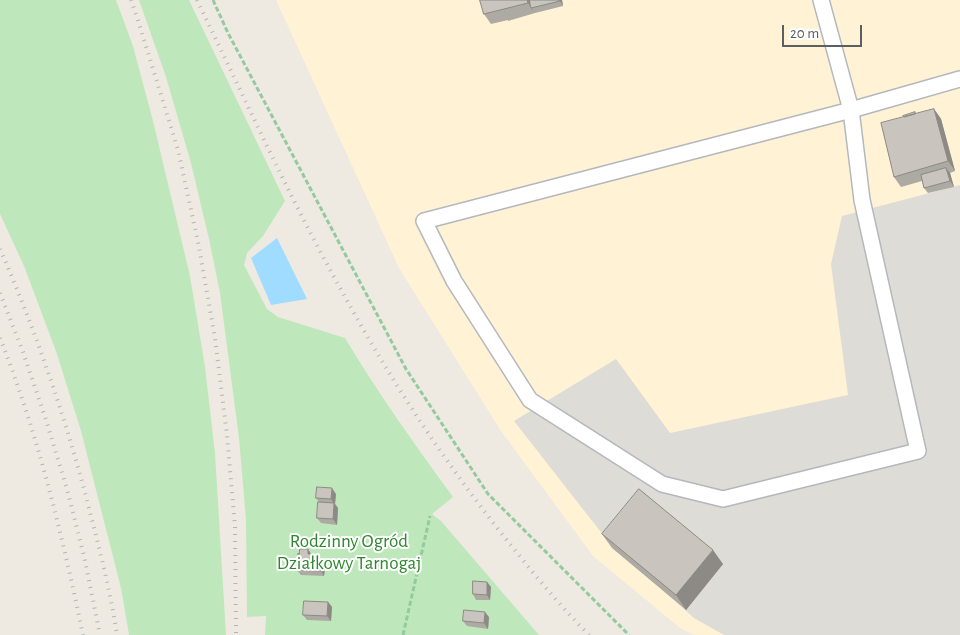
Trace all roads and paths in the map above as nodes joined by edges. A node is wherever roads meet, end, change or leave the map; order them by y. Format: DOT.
graph roads {
  1 [pos="212,0"];
  2 [pos="821,0"];
  3 [pos="960,79"];
  4 [pos="852,110"];
  5 [pos="430,516"];
  6 [pos="403,635"];
  7 [pos="629,635"];
  1 -- 7 [label="path"];
  2 -- 4 [label="lane"];
  3 -- 4 [label="lane"];
  4 -- 4 [label="lane"];
  5 -- 6 [label="path"];
}
